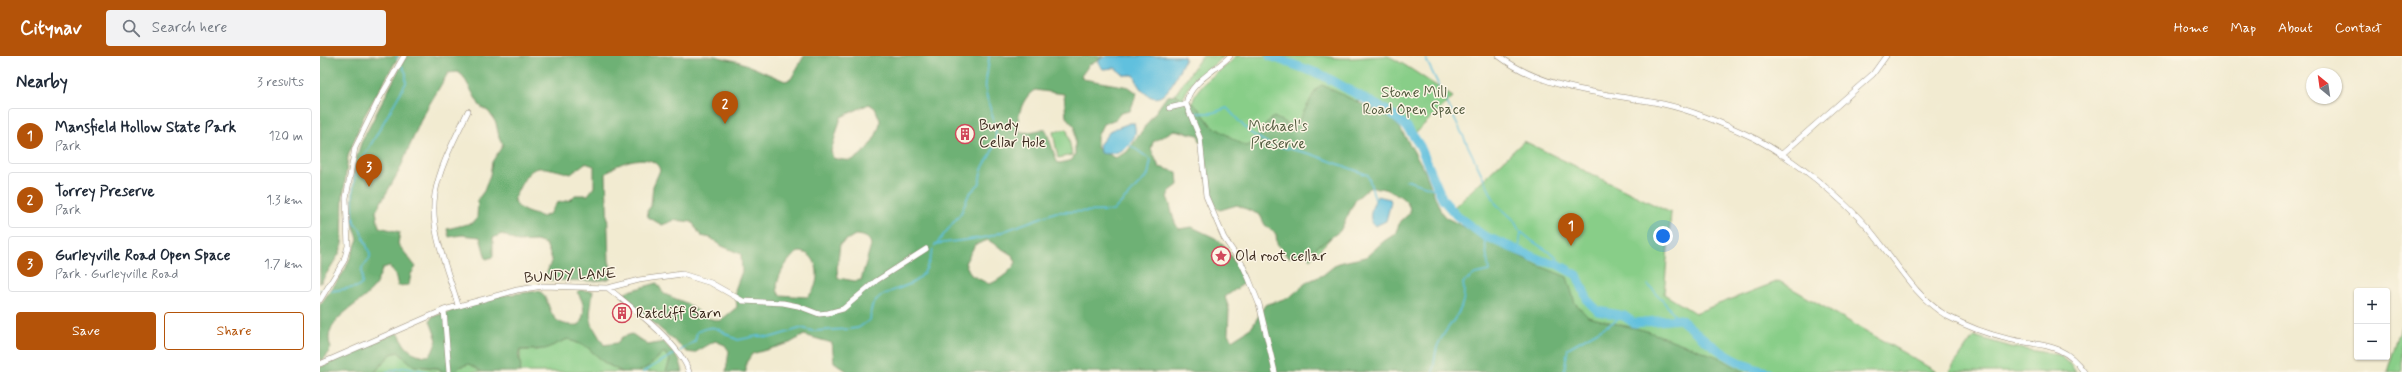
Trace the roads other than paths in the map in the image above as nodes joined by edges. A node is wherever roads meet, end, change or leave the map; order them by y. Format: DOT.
graph roads {
  1 [pos="404,56"];
  2 [pos="1499,56"];
  3 [pos="1886,56"];
  4 [pos="1229,57"];
  5 [pos="1186,104"];
  6 [pos="1169,108"];
  7 [pos="468,111"];
  8 [pos="1781,155"];
  9 [pos="926,249"];
  10 [pos="608,288"];
  11 [pos="320,300"];
  12 [pos="458,305"];
  13 [pos="444,310"];
  14 [pos="320,364"];
  15 [pos="449,372"];
  16 [pos="689,372"];
  17 [pos="1275,372"];
  18 [pos="2084,372"];
  1 -- 11 [label="street"];
  2 -- 8 [label="street"];
  3 -- 8 [label="street"];
  4 -- 5 [label="street"];
  5 -- 6 [label="street"];
  5 -- 17 [label="street"];
  7 -- 12 [label="street"];
  8 -- 18 [label="street"];
  9 -- 10 [label="street, BUNDY LANE"];
  10 -- 12 [label="street, BUNDY LANE"];
  10 -- 16 [label="street"];
  12 -- 13 [label="street, BUNDY LANE"];
  13 -- 14 [label="street, BUNDY LANE"];
  13 -- 15 [label="street"];
}
